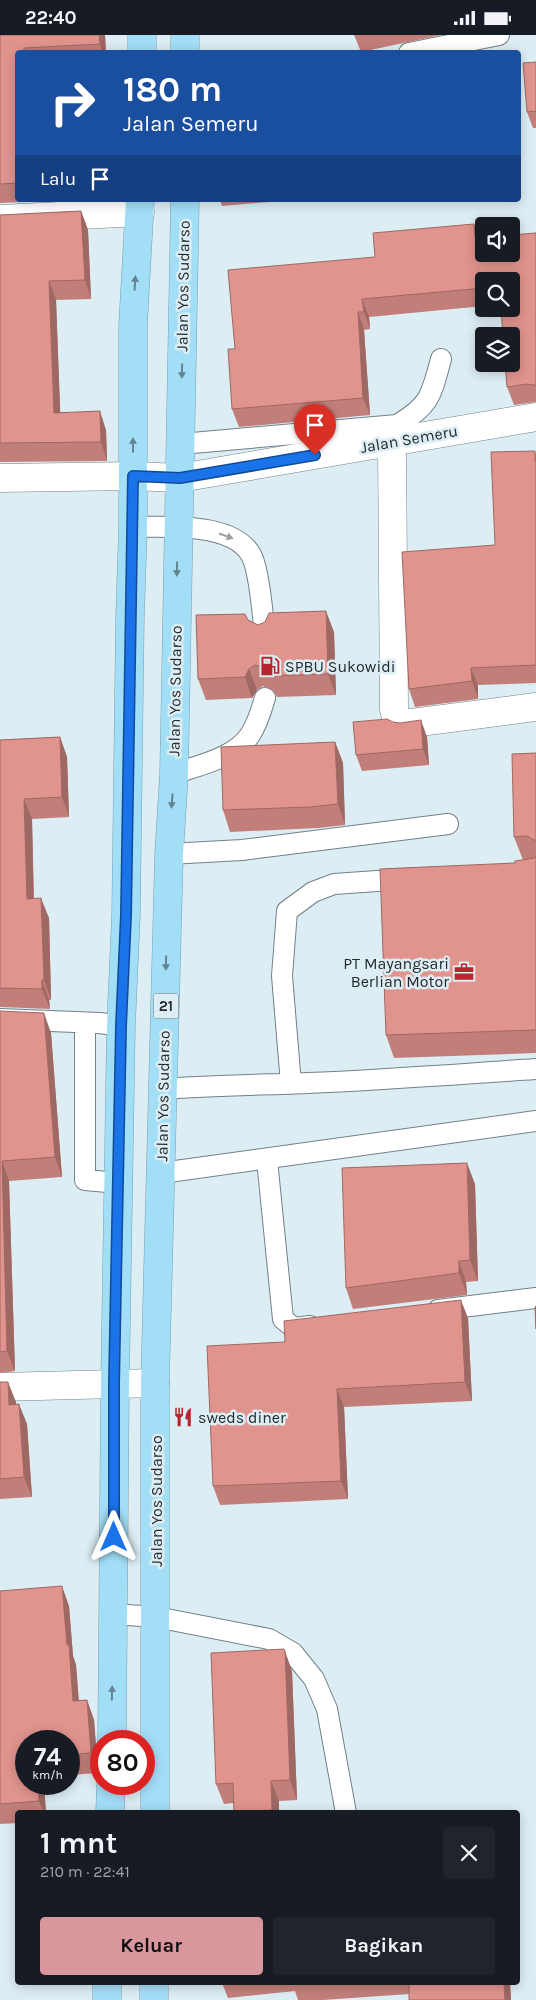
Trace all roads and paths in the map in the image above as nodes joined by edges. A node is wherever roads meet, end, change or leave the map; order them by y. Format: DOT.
graph roads {
  1 [pos="142,35"];
  2 [pos="185,35"];
  3 [pos="499,35"];
  4 [pos="142,50"];
  5 [pos="186,50"];
  6 [pos="424,50"];
  7 [pos="185,202"];
  8 [pos="140,206"];
  9 [pos="0,219"];
  10 [pos="441,359"];
  11 [pos="536,417"];
  12 [pos="392,442"];
  13 [pos="180,444"];
  14 [pos="133,476"];
  15 [pos="0,478"];
  16 [pos="180,478"];
  17 [pos="133,527"];
  18 [pos="178,527"];
  19 [pos="265,635"];
  20 [pos="265,698"];
  21 [pos="536,707"];
  22 [pos="174,774"];
  23 [pos="448,824"];
  24 [pos="169,854"];
  25 [pos="421,878"];
  26 [pos="0,1019"];
  27 [pos="85,1023"];
  28 [pos="121,1026"];
  29 [pos="536,1069"];
  30 [pos="291,1084"];
  31 [pos="164,1089"];
  32 [pos="536,1121"];
  33 [pos="267,1160"];
  34 [pos="161,1173"];
  35 [pos="119,1183"];
  36 [pos="536,1298"];
  37 [pos="418,1313"];
  38 [pos="330,1324"];
  39 [pos="114,1383"];
  40 [pos="155,1383"];
  41 [pos="0,1387"];
  42 [pos="114,1615"];
  43 [pos="156,1617"];
  44 [pos="112,1730"];
  45 [pos="111,1795"];
  46 [pos="110,1810"];
  47 [pos="155,1810"];
  48 [pos="345,1810"];
  49 [pos="107,1985"];
  50 [pos="154,1985"];
  51 [pos="107,2000"];
  52 [pos="154,2000"];
  1 -- 4 [label="highway"];
  2 -- 5 [label="highway"];
  3 -- 6 [label="lane"];
  7 -- 13 [label="highway, Jalan Yos Sudarso / 21, one-way"];
  8 -- 9 [label="street"];
  14 -- 8 [label="highway, one-way"];
  10 -- 13 [label="lane"];
  11 -- 12 [label="street, Jalan Semeru"];
  12 -- 16 [label="street, Jalan Semeru"];
  12 -- 21 [label="street"];
  13 -- 16 [label="highway, Jalan Yos Sudarso / 21"];
  14 -- 15 [label="street, Jalan Semeru"];
  14 -- 16 [label="street, Jalan Semeru"];
  14 -- 17 [label="highway"];
  16 -- 18 [label="highway, Jalan Yos Sudarso / 21"];
  17 -- 18 [label="lane"];
  17 -- 28 [label="highway"];
  18 -- 19 [label="lane, one-way"];
  18 -- 22 [label="highway, Jalan Yos Sudarso / 21, one-way"];
  20 -- 22 [label="lane"];
  22 -- 24 [label="highway, Jalan Yos Sudarso / 21, one-way"];
  23 -- 24 [label="lane"];
  24 -- 31 [label="highway, Jalan Yos Sudarso / 21, one-way"];
  25 -- 30 [label="lane"];
  26 -- 27 [label="lane"];
  27 -- 28 [label="lane"];
  27 -- 35 [label="lane"];
  28 -- 35 [label="highway"];
  29 -- 30 [label="lane"];
  30 -- 31 [label="lane"];
  31 -- 34 [label="highway, Jalan Yos Sudarso / 21"];
  32 -- 33 [label="lane"];
  33 -- 34 [label="lane"];
  33 -- 38 [label="lane"];
  34 -- 40 [label="highway, Jalan Yos Sudarso / 21"];
  35 -- 39 [label="highway"];
  36 -- 37 [label="lane"];
  39 -- 40 [label="street"];
  39 -- 41 [label="street"];
  39 -- 42 [label="highway"];
  40 -- 43 [label="highway, Jalan Yos Sudarso / 21"];
  42 -- 43 [label="lane"];
  44 -- 42 [label="highway, one-way"];
  43 -- 47 [label="highway, Jalan Yos Sudarso / 21"];
  43 -- 48 [label="lane"];
  45 -- 46 [label="highway"];
  49 -- 51 [label="highway"];
  50 -- 52 [label="highway"];
}
